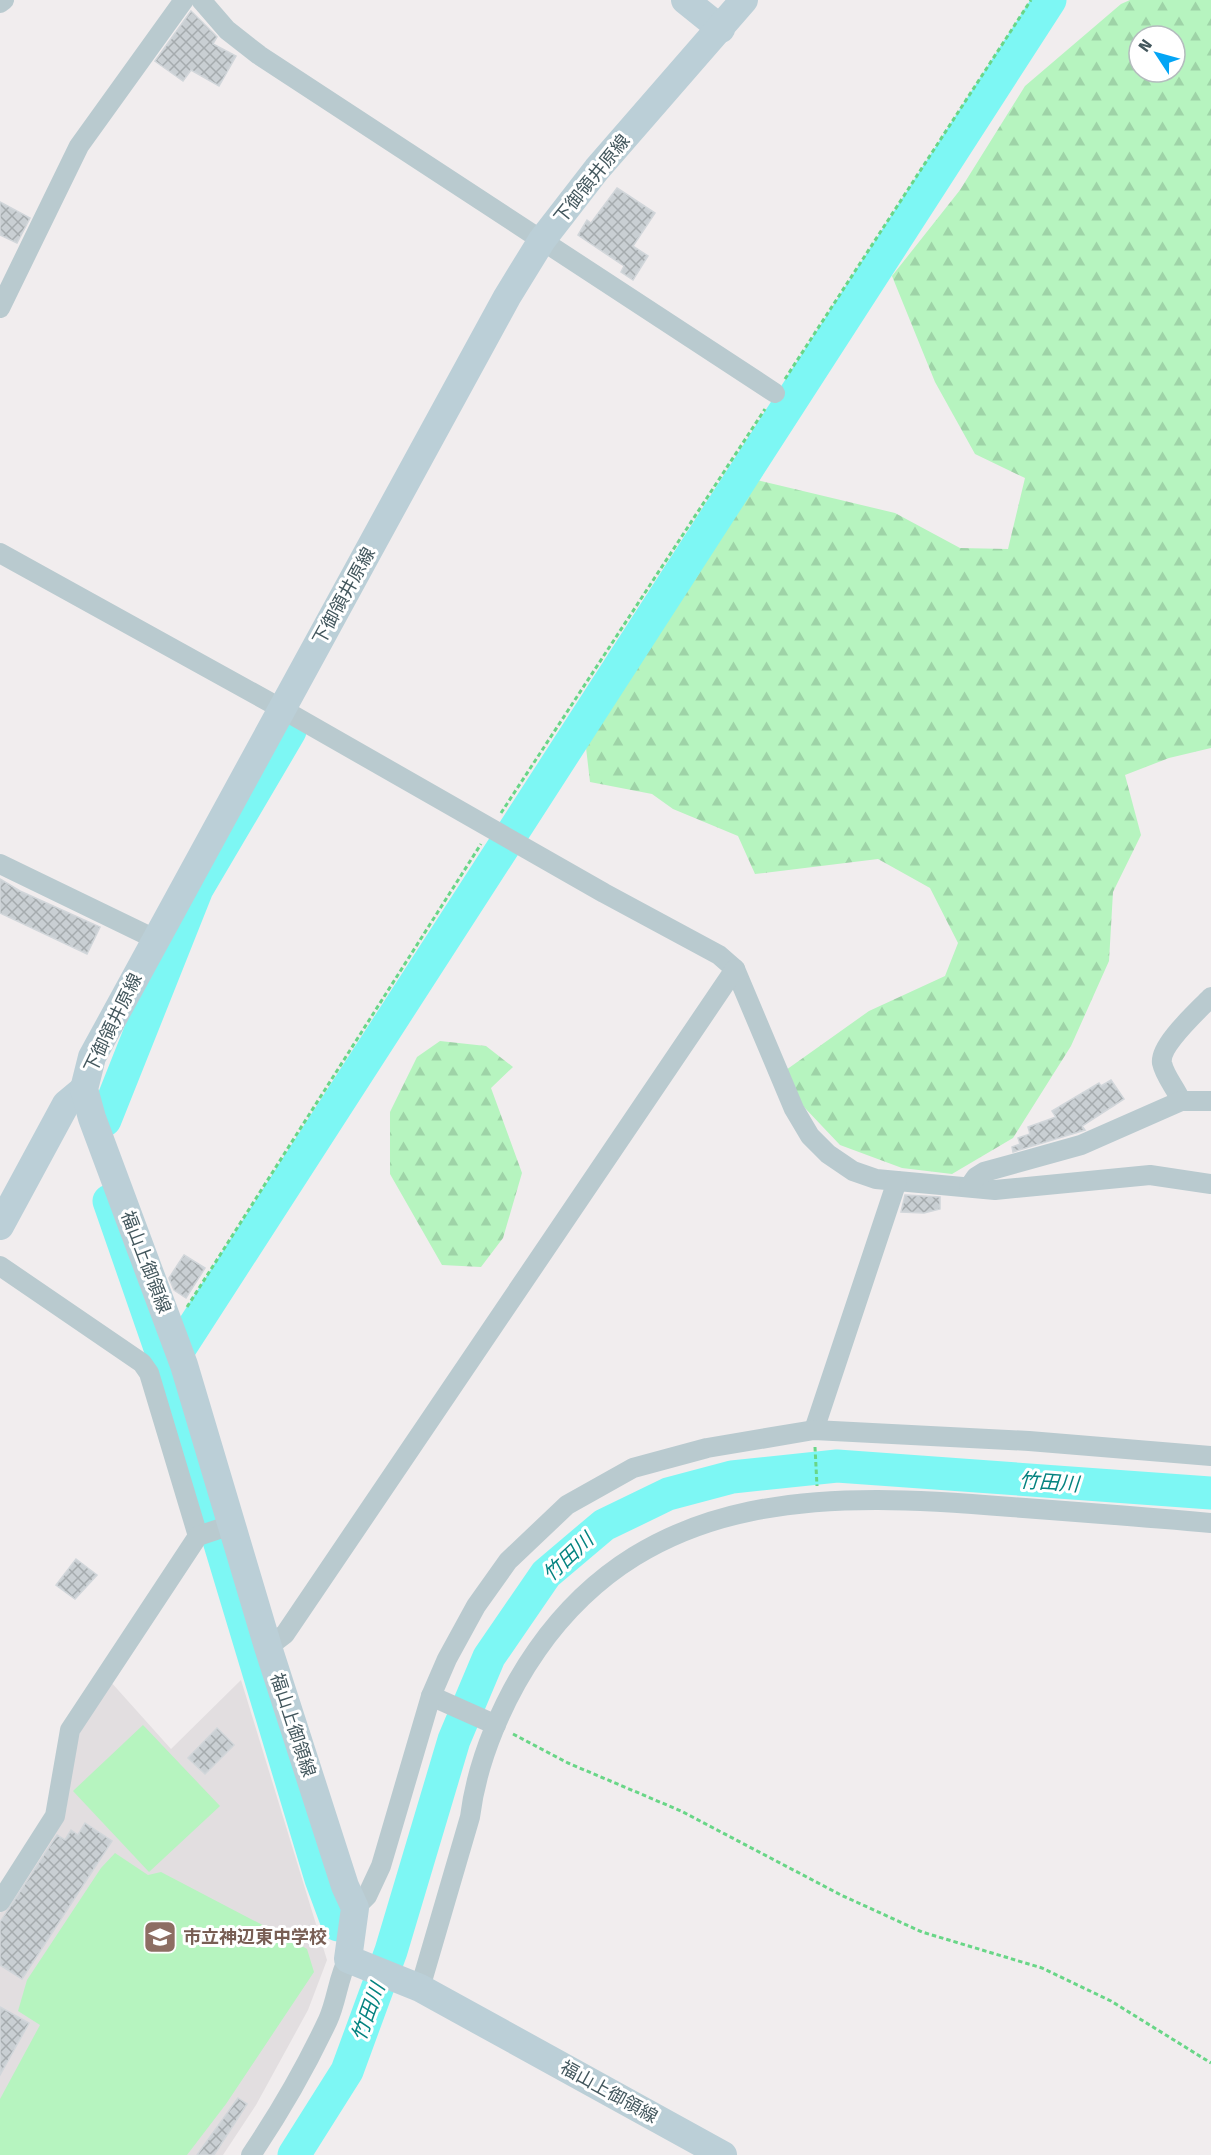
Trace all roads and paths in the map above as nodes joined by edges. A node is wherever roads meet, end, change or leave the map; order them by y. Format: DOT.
graph roads {
  1 [pos="4,0"];
  2 [pos="187,0"];
  3 [pos="685,0"];
  4 [pos="744,0"];
  5 [pos="1031,0"];
  6 [pos="0,3"];
  7 [pos="721,29"];
  8 [pos="542,240"];
  9 [pos="0,308"];
  10 [pos="775,393"];
  11 [pos="0,554"];
  12 [pos="282,709"];
  13 [pos="493,830"];
  14 [pos="0,864"];
  15 [pos="155,939"];
  16 [pos="735,969"];
  17 [pos="1211,997"];
  18 [pos="84,1089"];
  19 [pos="1181,1101"];
  20 [pos="1211,1101"];
  21 [pos="897,1181"];
  22 [pos="1211,1184"];
  23 [pos="969,1187"];
  24 [pos="0,1226"];
  25 [pos="0,1266"];
  26 [pos="175,1338"];
  27 [pos="814,1434"];
  28 [pos="1211,1456"];
  29 [pos="817,1496"];
  30 [pos="1211,1523"];
  31 [pos="229,1526"];
  32 [pos="200,1535"];
  33 [pos="268,1647"];
  34 [pos="434,1697"];
  35 [pos="493,1723"];
  36 [pos="0,1902"];
  37 [pos="355,1908"];
  38 [pos="352,1961"];
  39 [pos="416,1986"];
  40 [pos="1211,2063"];
  41 [pos="250,2155"];
  42 [pos="723,2155"];
  1 -- 6 [label="street"];
  2 -- 8 [label="street"];
  2 -- 9 [label="street"];
  3 -- 7 [label="main road"];
  4 -- 7 [label="main road, 下御領井原線"];
  5 -- 10 [label="path"];
  7 -- 8 [label="main road, 下御領井原線"];
  8 -- 10 [label="street"];
  8 -- 12 [label="main road, 下御領井原線"];
  10 -- 13 [label="path"];
  11 -- 12 [label="street"];
  12 -- 13 [label="street"];
  12 -- 15 [label="main road, 下御領井原線"];
  13 -- 16 [label="street"];
  13 -- 26 [label="path"];
  14 -- 15 [label="street"];
  15 -- 18 [label="main road, 下御領井原線"];
  16 -- 21 [label="street"];
  16 -- 33 [label="street"];
  17 -- 19 [label="street"];
  18 -- 24 [label="main road, 下御領井原線"];
  18 -- 26 [label="main road, 福山上御領線"];
  19 -- 20 [label="street"];
  19 -- 23 [label="street"];
  21 -- 23 [label="street"];
  21 -- 27 [label="street"];
  22 -- 23 [label="street"];
  25 -- 32 [label="street"];
  26 -- 31 [label="main road, 福山上御領線"];
  27 -- 28 [label="street"];
  27 -- 29 [label="path"];
  27 -- 34 [label="street"];
  30 -- 35 [label="street"];
  31 -- 32 [label="street"];
  31 -- 33 [label="main road, 福山上御領線"];
  32 -- 36 [label="street"];
  33 -- 37 [label="main road, 福山上御領線"];
  34 -- 35 [label="street"];
  34 -- 37 [label="street"];
  35 -- 39 [label="street"];
  35 -- 40 [label="path"];
  37 -- 38 [label="main road"];
  38 -- 39 [label="main road, 福山上御領線"];
  38 -- 41 [label="street"];
  39 -- 42 [label="main road, 福山上御領線"];
}
